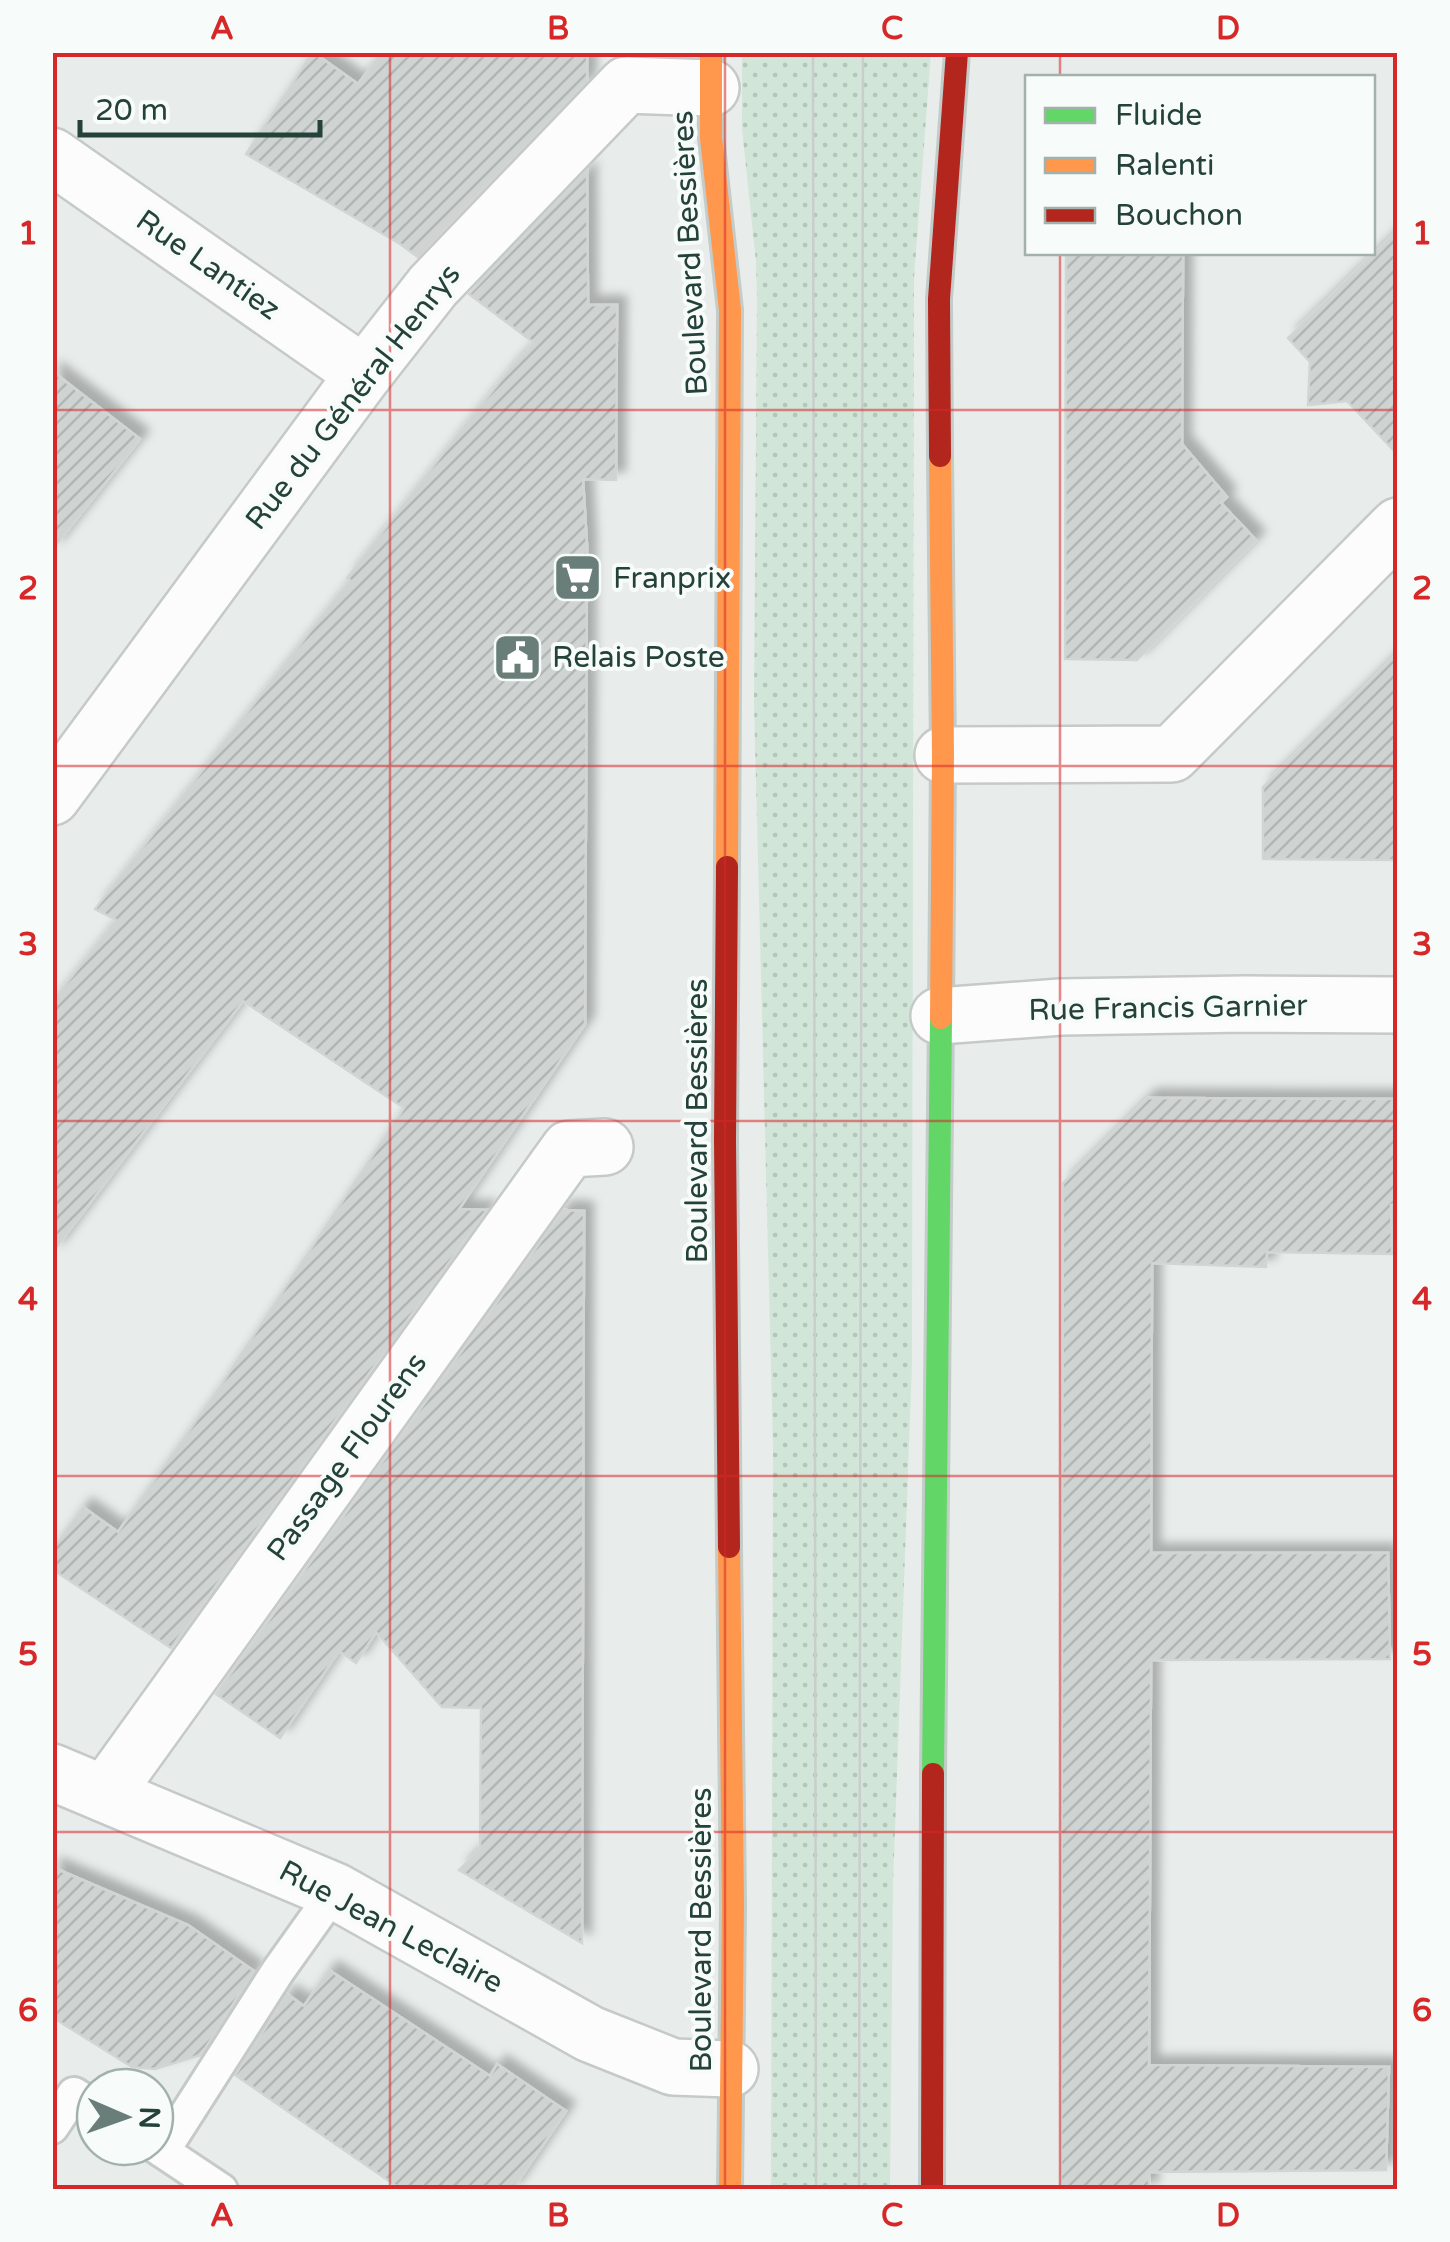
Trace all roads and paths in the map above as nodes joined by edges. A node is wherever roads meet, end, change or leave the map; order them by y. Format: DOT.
graph roads {
  1 [pos="957,52"];
  2 [pos="711,70"];
  3 [pos="52,156"];
  4 [pos="364,374"];
  5 [pos="1398,526"];
  6 [pos="943,755"];
  7 [pos="52,797"];
  8 [pos="1398,1005"];
  9 [pos="939,1016"];
  10 [pos="605,1147"];
  11 [pos="52,1772"];
  12 [pos="104,1794"];
  13 [pos="335,1891"];
  14 [pos="730,2069"];
  15 [pos="75,2095"];
  16 [pos="175,2125"];
  17 [pos="52,2128"];
  18 [pos="175,2159"];
  19 [pos="222,2190"];
  20 [pos="730,2190"];
  21 [pos="932,2190"];
  1 -- 6 [label="main road"];
  2 -- 4 [label="street, Rue du Général Henrys"];
  2 -- 14 [label="main road, Boulevard Bessières"];
  3 -- 4 [label="street, Rue Lantiez"];
  4 -- 7 [label="street, Rue du Général Henrys"];
  5 -- 6 [label="street"];
  6 -- 9 [label="main road"];
  8 -- 9 [label="street, Rue Francis Garnier"];
  9 -- 21 [label="main road"];
  10 -- 12 [label="street, Passage Flourens"];
  11 -- 12 [label="street, Rue Jean Leclaire"];
  12 -- 13 [label="street, Rue Jean Leclaire"];
  13 -- 14 [label="street, Rue Jean Leclaire"];
  13 -- 16 [label="lane"];
  14 -- 20 [label="main road, Boulevard Bessières"];
  15 -- 17 [label="lane"];
  18 -- 19 [label="lane"];
}
